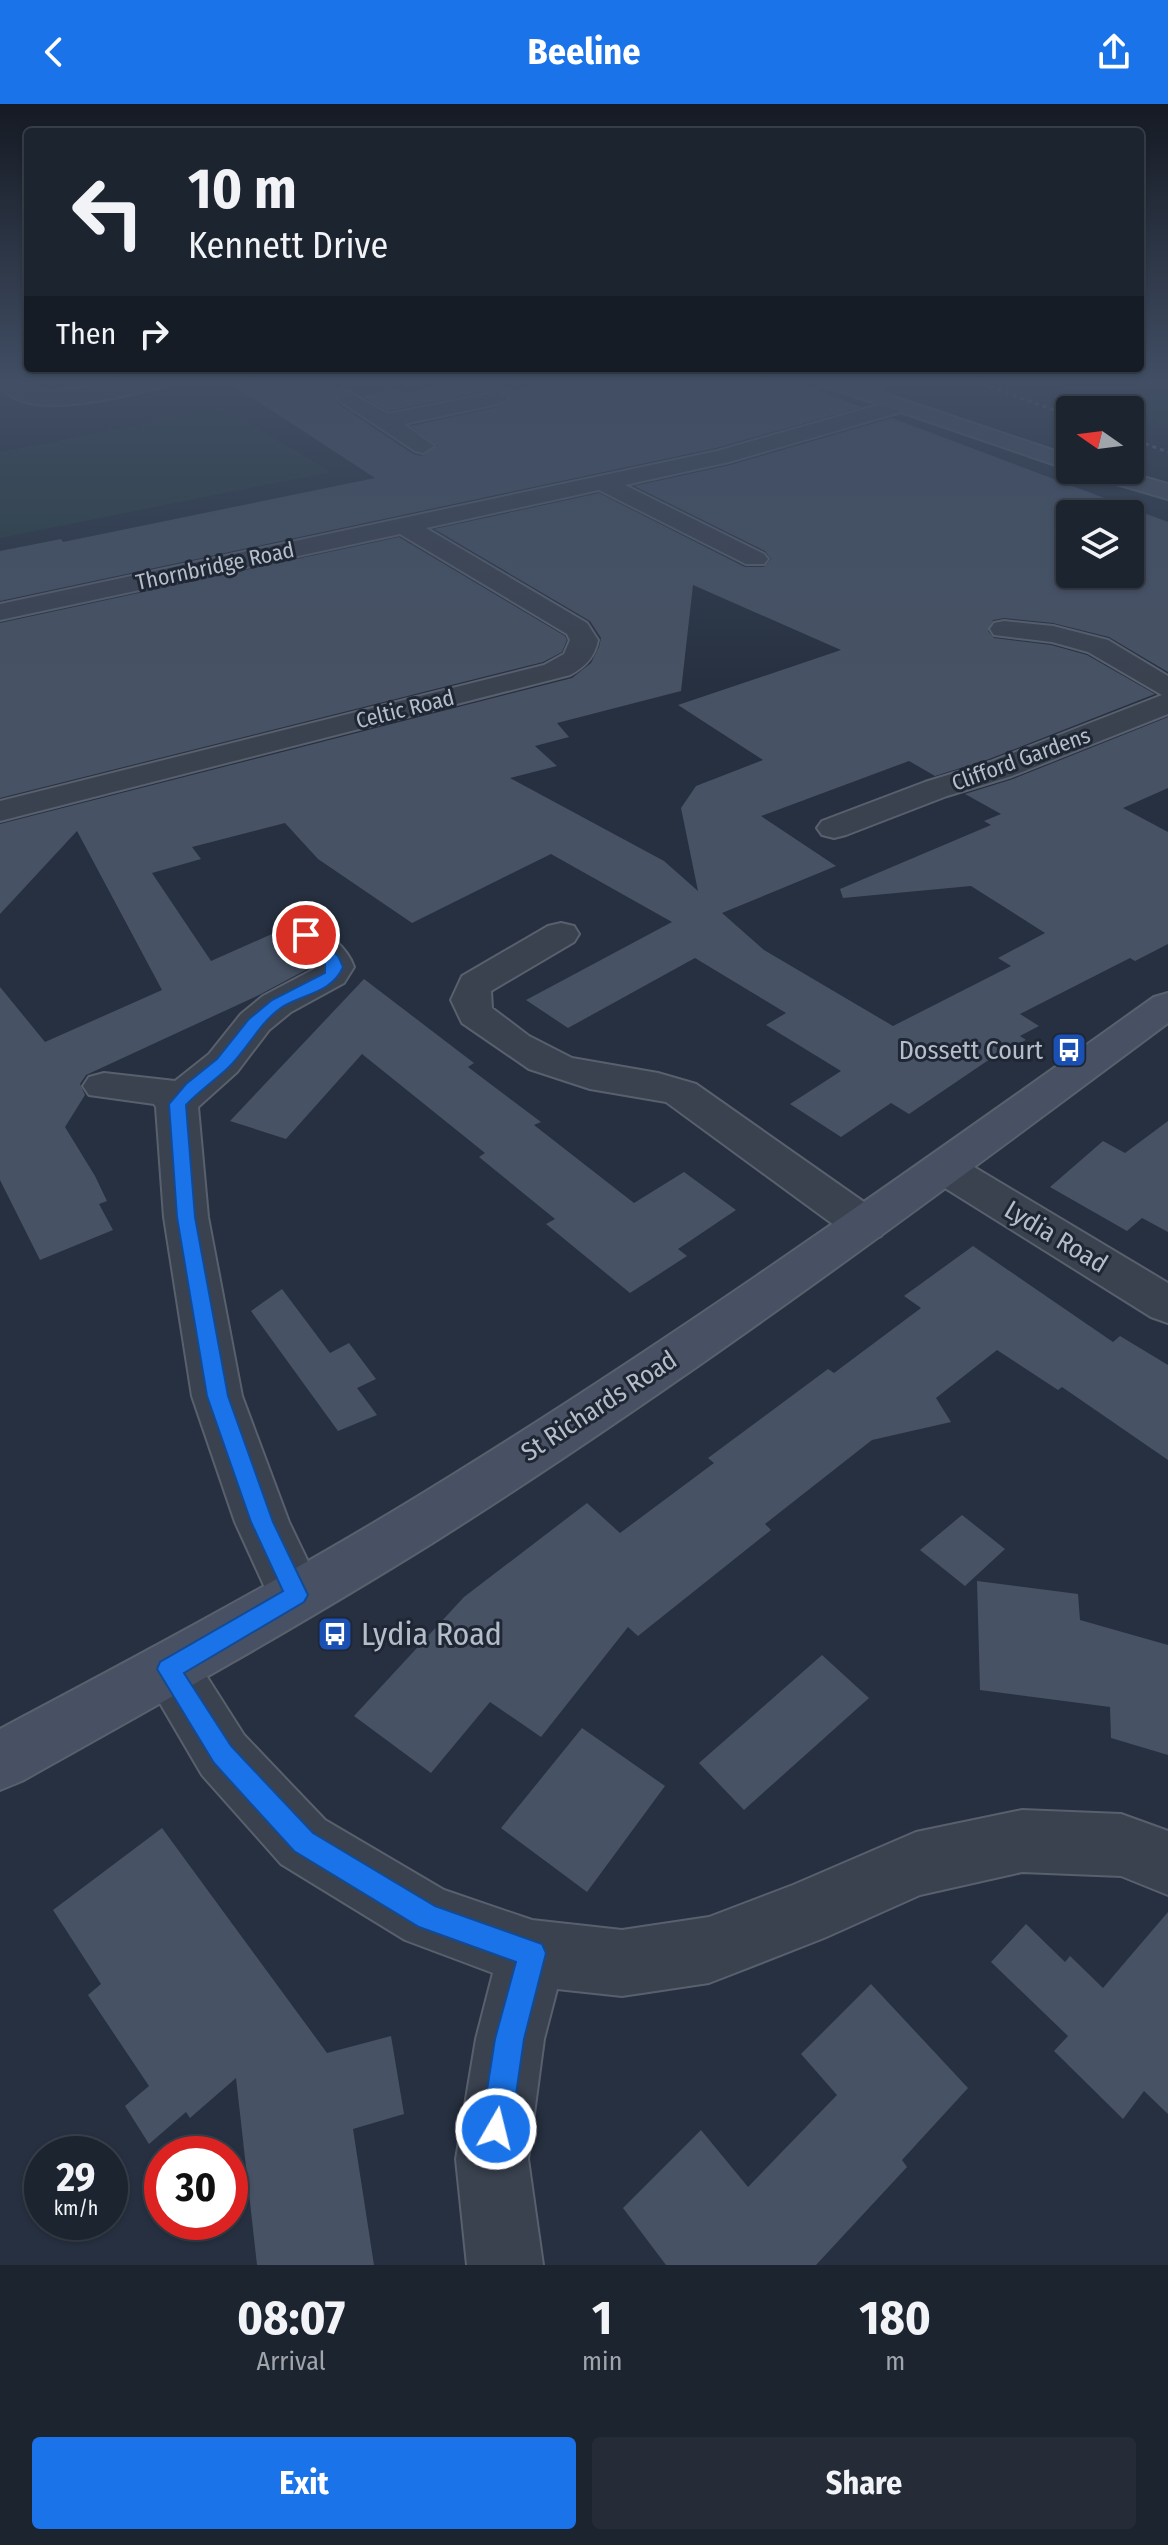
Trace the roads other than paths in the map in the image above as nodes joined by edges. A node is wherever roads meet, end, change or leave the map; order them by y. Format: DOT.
graph roads {
  1 [pos="608,482"];
  2 [pos="603,483"];
  3 [pos="1141,484"];
  4 [pos="1168,492"];
  5 [pos="403,525"];
  6 [pos="755,559"];
  7 [pos="0,612"];
  8 [pos="1004,629"];
  9 [pos="1168,688"];
  10 [pos="1168,703"];
  11 [pos="0,811"];
  12 [pos="874,812"];
  13 [pos="834,828"];
  14 [pos="909,835"];
  15 [pos="561,934"];
  16 [pos="306,935"];
  17 [pos="1168,1005"];
  18 [pos="104,1086"];
  19 [pos="177,1104"];
  20 [pos="944,1168"];
  21 [pos="865,1225"];
  22 [pos="1168,1305"];
  23 [pos="296,1595"];
  24 [pos="169,1669"];
  25 [pos="0,1761"];
  26 [pos="1168,1863"];
  27 [pos="532,1953"];
  28 [pos="505,2265"];
  1 -- 2 [label="street, Thornbridge Road"];
  2 -- 5 [label="street, Thornbridge Road"];
  2 -- 6 [label="street"];
  3 -- 4 [label="street"];
  5 -- 7 [label="street, Thornbridge Road"];
  5 -- 11 [label="street, Celtic Road"];
  8 -- 9 [label="street"];
  10 -- 12 [label="street, Clifford Gardens"];
  12 -- 13 [label="street, Clifford Gardens"];
  12 -- 14 [label="street"];
  15 -- 21 [label="street"];
  16 -- 19 [label="street"];
  17 -- 20 [label="street, St Richards Road"];
  18 -- 19 [label="street"];
  19 -- 23 [label="street"];
  20 -- 21 [label="street, St Richards Road"];
  20 -- 22 [label="street, Lydia Road"];
  21 -- 23 [label="street, St Richards Road"];
  23 -- 24 [label="street, St Richards Road"];
  24 -- 25 [label="street, St Richards Road"];
  24 -- 27 [label="street"];
  26 -- 27 [label="street"];
  27 -- 28 [label="street"];
}
